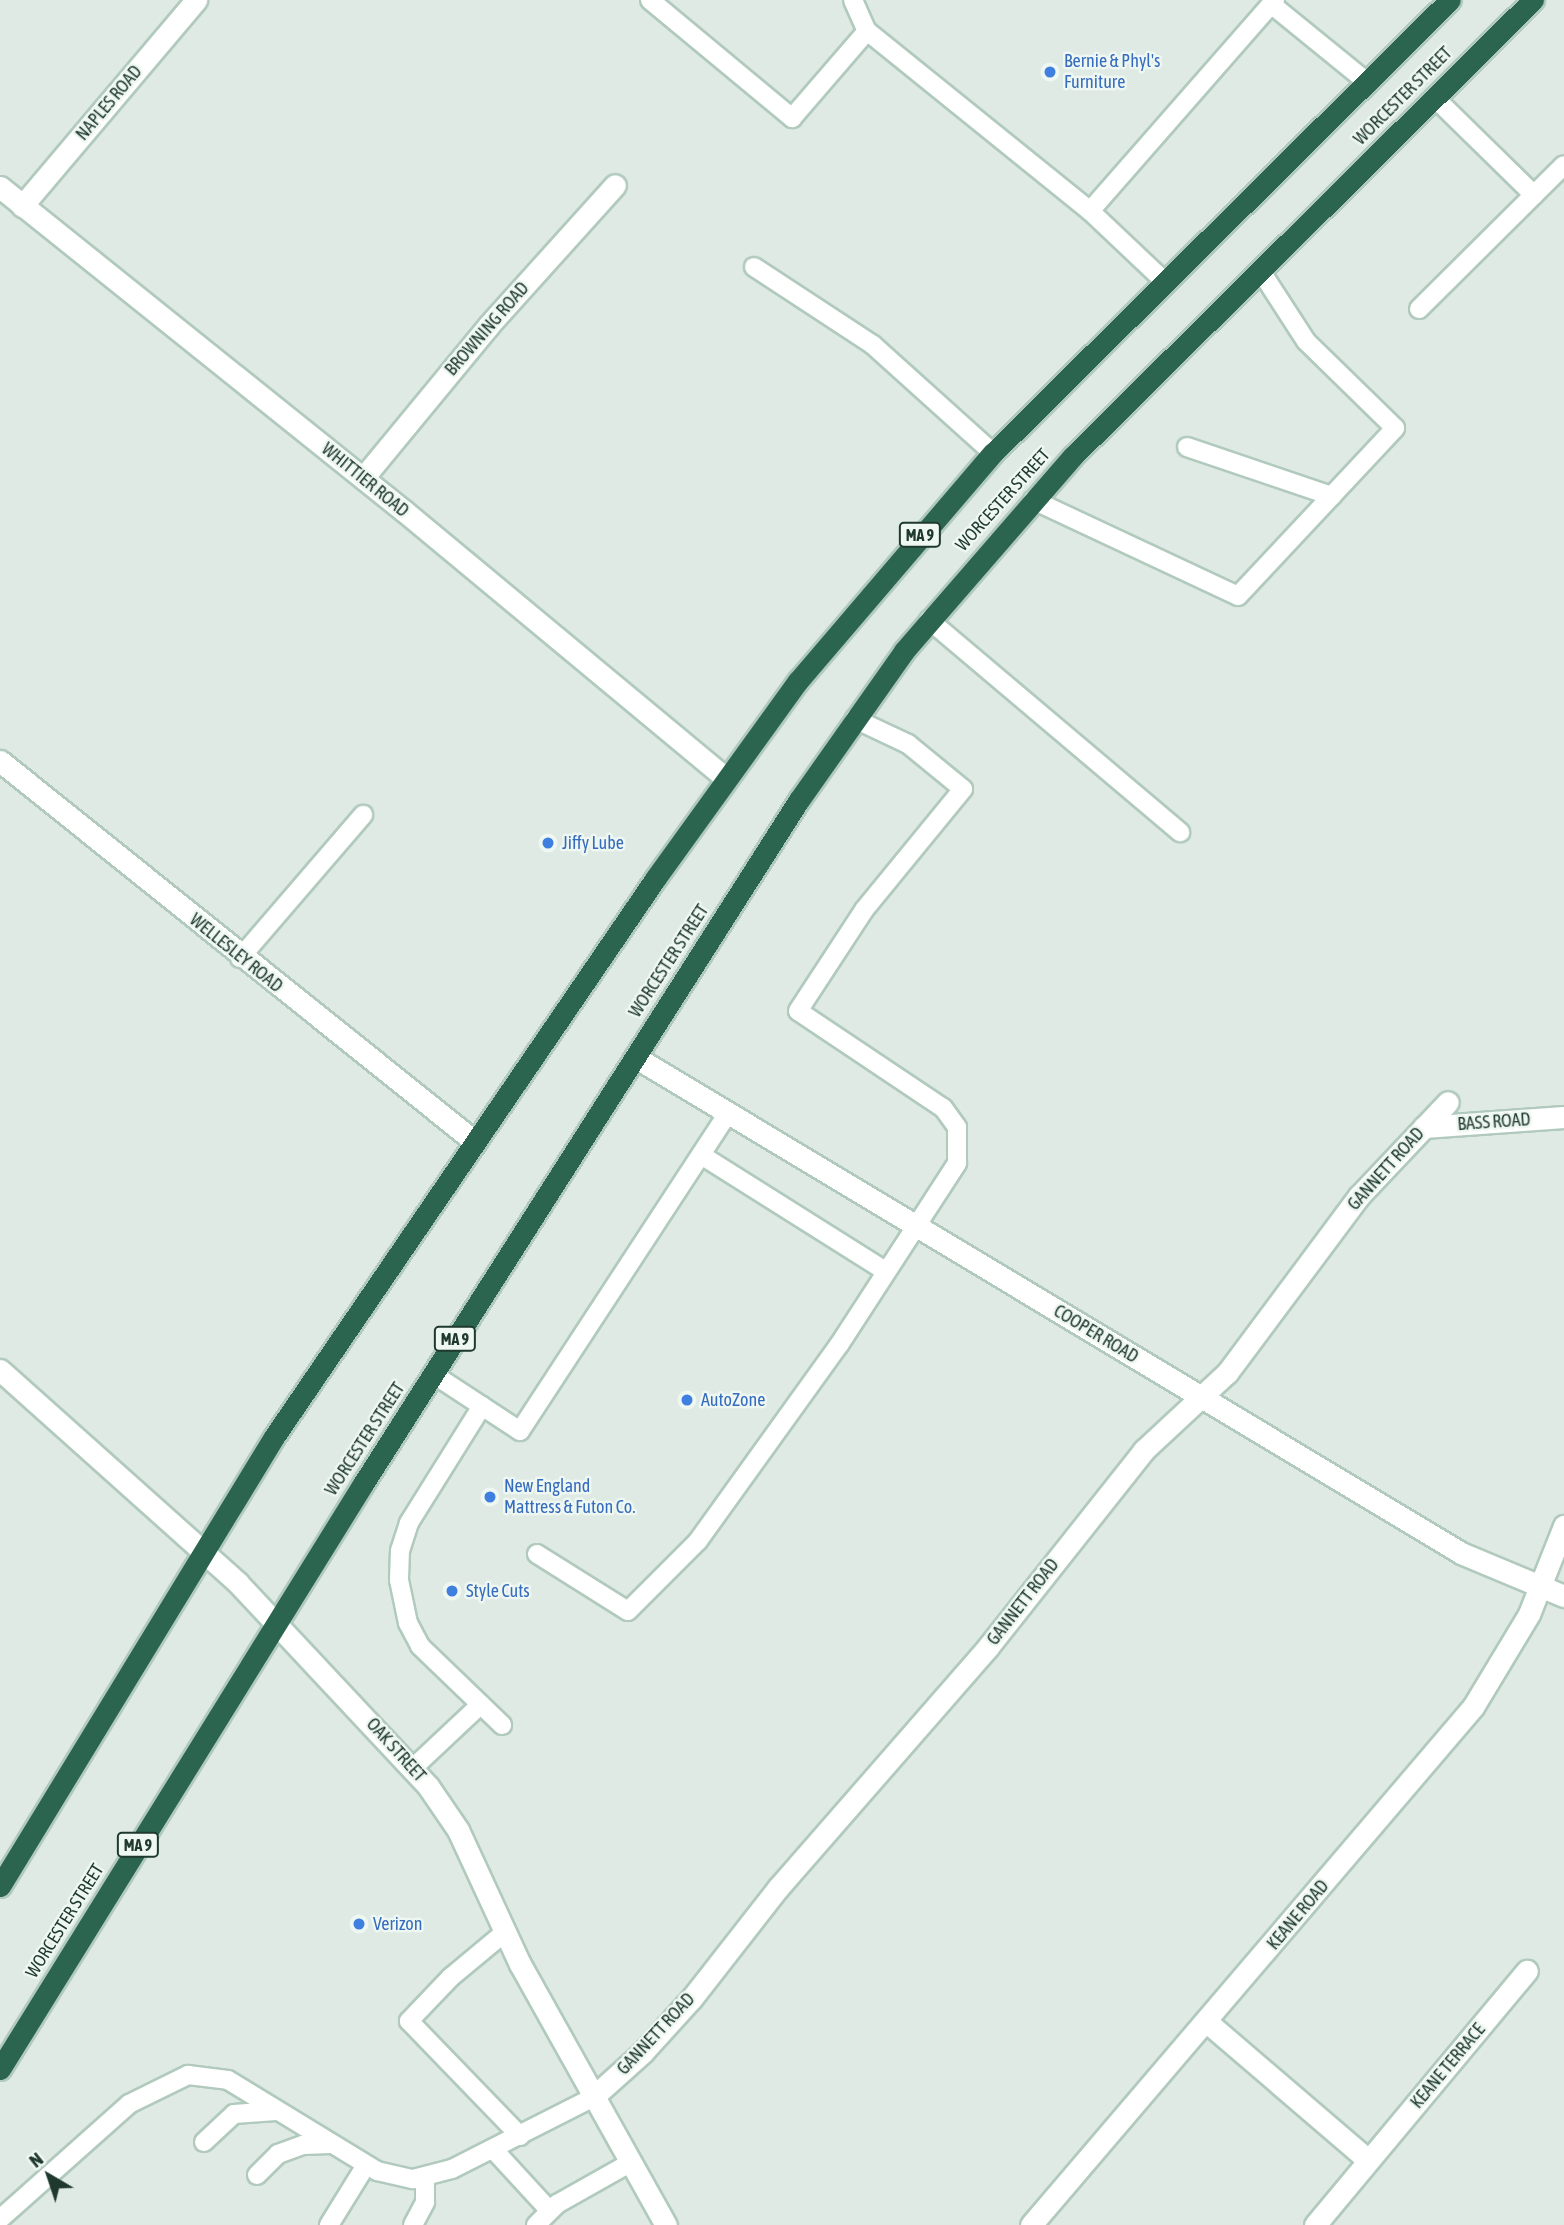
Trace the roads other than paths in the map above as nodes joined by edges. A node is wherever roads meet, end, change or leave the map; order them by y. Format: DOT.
graph roads {
  1 [pos="196,0"];
  2 [pos="650,0"];
  3 [pos="853,0"];
  4 [pos="1450,0"];
  5 [pos="1533,0"];
  6 [pos="1273,2"];
  7 [pos="867,31"];
  8 [pos="1367,82"];
  9 [pos="1434,97"];
  10 [pos="1564,165"];
  11 [pos="615,185"];
  12 [pos="0,187"];
  13 [pos="1534,195"];
  14 [pos="22,206"];
  15 [pos="1090,211"];
  16 [pos="754,267"];
  17 [pos="1260,270"];
  18 [pos="1164,281"];
  19 [pos="1419,309"];
  20 [pos="1187,447"];
  21 [pos="993,453"];
  22 [pos="363,478"];
  23 [pos="1332,496"];
  24 [pos="1033,499"];
  25 [pos="929,621"];
  26 [pos="855,719"];
  27 [pos="0,761"];
  28 [pos="726,778"];
  29 [pos="363,815"];
  30 [pos="1180,832"];
  31 [pos="240,958"];
  32 [pos="635,1057"];
  33 [pos="1448,1102"];
  34 [pos="728,1113"];
  35 [pos="1564,1117"];
  36 [pos="1423,1127"];
  37 [pos="474,1141"];
  38 [pos="701,1155"];
  39 [pos="915,1226"];
  40 [pos="885,1271"];
  41 [pos="0,1370"];
  42 [pos="433,1374"];
  43 [pos="1200,1396"];
  44 [pos="482,1405"];
  45 [pos="1564,1526"];
  46 [pos="204,1551"];
  47 [pos="537,1554"];
  48 [pos="1540,1587"];
  49 [pos="1564,1596"];
  50 [pos="276,1622"];
  51 [pos="480,1705"];
  52 [pos="502,1725"];
  53 [pos="413,1768"];
  54 [pos="0,1886"];
  55 [pos="504,1933"];
  56 [pos="1527,1971"];
  57 [pos="1207,2022"];
  58 [pos="0,2069"];
  59 [pos="592,2098"];
  60 [pos="279,2111"];
  61 [pos="520,2136"];
  62 [pos="204,2142"];
  63 [pos="332,2144"];
  64 [pos="493,2149"];
  65 [pos="1368,2160"];
  66 [pos="628,2164"];
  67 [pos="366,2165"];
  68 [pos="257,2175"];
  69 [pos="425,2178"];
  70 [pos="549,2210"];
  71 [pos="0,2220"];
  72 [pos="329,2225"];
  73 [pos="413,2225"];
  74 [pos="536,2225"];
  75 [pos="666,2225"];
  76 [pos="1031,2225"];
  77 [pos="1315,2225"];
  1 -- 14 [label="street, NAPLES ROAD"];
  2 -- 7 [label="lane"];
  3 -- 7 [label="lane"];
  4 -- 8 [label="highway, WORCESTER STREET / MA 9"];
  5 -- 9 [label="highway, WORCESTER STREET / MA 9"];
  6 -- 8 [label="lane"];
  6 -- 15 [label="lane"];
  7 -- 15 [label="lane"];
  8 -- 18 [label="highway, WORCESTER STREET / MA 9"];
  9 -- 13 [label="lane"];
  9 -- 17 [label="highway, WORCESTER STREET / MA 9"];
  10 -- 13 [label="lane"];
  11 -- 22 [label="street, BROWNING ROAD"];
  12 -- 14 [label="street, WHITTIER ROAD"];
  13 -- 19 [label="lane"];
  14 -- 22 [label="street, WHITTIER ROAD"];
  15 -- 18 [label="lane"];
  16 -- 21 [label="lane"];
  17 -- 23 [label="lane"];
  17 -- 24 [label="highway, WORCESTER STREET / MA 9"];
  18 -- 21 [label="highway, WORCESTER STREET / MA 9"];
  20 -- 23 [label="lane"];
  21 -- 28 [label="highway, WORCESTER STREET / MA 9"];
  22 -- 28 [label="street, WHITTIER ROAD"];
  23 -- 24 [label="lane"];
  24 -- 25 [label="highway, WORCESTER STREET / MA 9"];
  25 -- 26 [label="highway, WORCESTER STREET / MA 9"];
  25 -- 30 [label="lane"];
  26 -- 32 [label="highway, WORCESTER STREET / MA 9"];
  26 -- 39 [label="lane"];
  27 -- 31 [label="street, WELLESLEY ROAD"];
  28 -- 37 [label="highway, WORCESTER STREET / MA 9"];
  29 -- 31 [label="lane"];
  31 -- 37 [label="street, WELLESLEY ROAD"];
  32 -- 34 [label="street, COOPER ROAD"];
  32 -- 42 [label="highway, WORCESTER STREET / MA 9"];
  33 -- 36 [label="street, GANNETT ROAD"];
  34 -- 38 [label="lane"];
  34 -- 39 [label="street, COOPER ROAD"];
  35 -- 36 [label="street, BASS ROAD"];
  36 -- 43 [label="street, GANNETT ROAD"];
  37 -- 46 [label="highway, WORCESTER STREET / MA 9"];
  38 -- 40 [label="lane"];
  38 -- 44 [label="lane"];
  39 -- 40 [label="lane"];
  39 -- 43 [label="street, COOPER ROAD"];
  40 -- 47 [label="lane"];
  41 -- 46 [label="street, OAK STREET"];
  42 -- 44 [label="lane"];
  42 -- 50 [label="highway, WORCESTER STREET / MA 9"];
  43 -- 48 [label="street, COOPER ROAD"];
  43 -- 59 [label="street, GANNETT ROAD"];
  44 -- 51 [label="lane"];
  45 -- 48 [label="street, KEANE ROAD"];
  46 -- 50 [label="street, OAK STREET"];
  46 -- 54 [label="highway, WORCESTER STREET / MA 9"];
  48 -- 49 [label="street, COOPER ROAD"];
  48 -- 57 [label="street, KEANE ROAD"];
  50 -- 53 [label="street, OAK STREET"];
  50 -- 58 [label="highway, WORCESTER STREET / MA 9"];
  51 -- 52 [label="lane"];
  51 -- 53 [label="lane"];
  53 -- 55 [label="street, OAK STREET"];
  55 -- 59 [label="street, OAK STREET"];
  55 -- 61 [label="lane"];
  56 -- 65 [label="street, KEANE TERRACE"];
  57 -- 65 [label="street"];
  57 -- 76 [label="street, KEANE ROAD"];
  59 -- 61 [label="lane"];
  59 -- 66 [label="street, OAK STREET"];
  60 -- 62 [label="lane"];
  60 -- 63 [label="lane"];
  60 -- 71 [label="lane"];
  61 -- 64 [label="lane"];
  63 -- 67 [label="lane"];
  63 -- 68 [label="lane"];
  64 -- 69 [label="lane"];
  64 -- 70 [label="lane"];
  65 -- 77 [label="street, KEANE TERRACE"];
  66 -- 70 [label="lane"];
  66 -- 75 [label="street, OAK STREET"];
  67 -- 69 [label="lane"];
  67 -- 72 [label="lane"];
  69 -- 73 [label="lane"];
  70 -- 74 [label="lane"];
}
